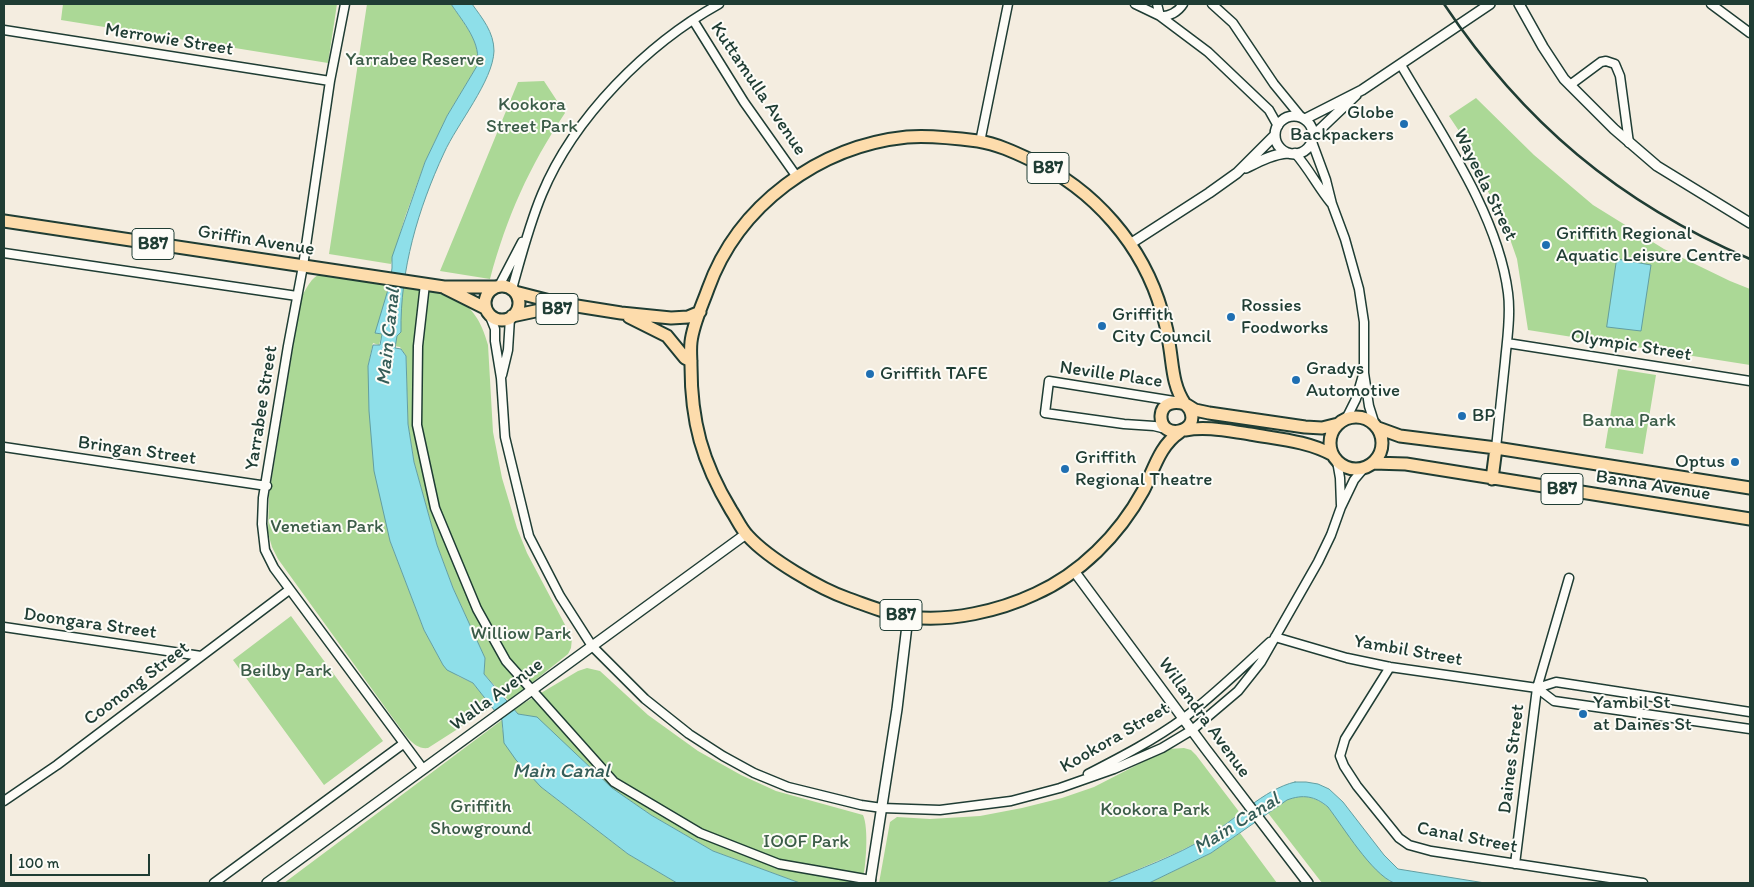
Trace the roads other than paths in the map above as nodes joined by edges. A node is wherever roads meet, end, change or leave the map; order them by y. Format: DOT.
graph roads {
  1 [pos="345,4"];
  2 [pos="719,4"];
  3 [pos="1008,4"];
  4 [pos="1135,4"];
  5 [pos="1157,4"];
  6 [pos="1183,4"];
  7 [pos="1212,4"];
  8 [pos="1490,4"];
  9 [pos="1519,4"];
  10 [pos="1710,4"];
  11 [pos="1160,16"];
  12 [pos="693,20"];
  13 [pos="4,30"];
  14 [pos="1750,33"];
  15 [pos="1401,65"];
  16 [pos="330,81"];
  17 [pos="1570,85"];
  18 [pos="1362,90"];
  19 [pos="1303,118"];
  20 [pos="1276,130"];
  21 [pos="1313,139"];
  22 [pos="980,142"];
  23 [pos="1629,143"];
  24 [pos="1292,153"];
  25 [pos="1237,173"];
  26 [pos="797,177"];
  27 [pos="1332,204"];
  28 [pos="4,221"];
  29 [pos="1750,223"];
  30 [pos="530,227"];
  31 [pos="1130,244"];
  32 [pos="4,253"];
  33 [pos="303,266"];
  34 [pos="425,284"];
  35 [pos="497,286"];
  36 [pos="444,287"];
  37 [pos="514,290"];
  38 [pos="297,296"];
  39 [pos="602,310"];
  40 [pos="487,311"];
  41 [pos="700,312"];
  42 [pos="621,313"];
  43 [pos="511,317"];
  44 [pos="1507,343"];
  45 [pos="691,361"];
  46 [pos="1364,373"];
  47 [pos="501,378"];
  48 [pos="1750,381"];
  49 [pos="1183,404"];
  50 [pos="1258,420"];
  51 [pos="1342,422"];
  52 [pos="1376,426"];
  53 [pos="1179,431"];
  54 [pos="1256,435"];
  55 [pos="4,447"];
  56 [pos="1496,448"];
  57 [pos="1335,458"];
  58 [pos="1369,465"];
  59 [pos="1492,479"];
  60 [pos="266,486"];
  61 [pos="1750,488"];
  62 [pos="1341,507"];
  63 [pos="1750,519"];
  64 [pos="746,534"];
  65 [pos="1074,571"];
  66 [pos="1569,578"];
  67 [pos="289,590"];
  68 [pos="908,617"];
  69 [pos="4,628"];
  70 [pos="1275,637"];
  71 [pos="592,646"];
  72 [pos="201,656"];
  73 [pos="1390,667"];
  74 [pos="1537,688"];
  75 [pos="532,690"];
  76 [pos="1750,712"];
  77 [pos="1184,718"];
  78 [pos="1750,729"];
  79 [pos="1192,730"];
  80 [pos="404,744"];
  81 [pos="423,769"];
  82 [pos="1060,788"];
  83 [pos="4,801"];
  84 [pos="882,808"];
  85 [pos="1516,864"];
  86 [pos="871,882"];
  87 [pos="214,883"];
  88 [pos="267,883"];
  89 [pos="1308,883"];
  90 [pos="1643,883"];
  1 -- 16 [label="street, Yarrabee Street"];
  2 -- 12 [label="street"];
  3 -- 22 [label="street"];
  4 -- 11 [label="street"];
  5 -- 11 [label="street"];
  6 -- 11 [label="street"];
  7 -- 19 [label="street"];
  8 -- 15 [label="street"];
  9 -- 17 [label="street"];
  10 -- 14 [label="street"];
  11 -- 20 [label="street"];
  12 -- 26 [label="street, Kuttamulla Avenue"];
  12 -- 30 [label="street"];
  13 -- 16 [label="street, Merrowie Street"];
  15 -- 18 [label="street"];
  15 -- 44 [label="street, Wayeela Street"];
  16 -- 33 [label="street, Yarrabee Street"];
  17 -- 23 [label="street"];
  17 -- 23 [label="street"];
  18 -- 19 [label="street"];
  18 -- 21 [label="street"];
  19 -- 20 [label="street"];
  19 -- 21 [label="street"];
  20 -- 24 [label="street"];
  20 -- 25 [label="street"];
  21 -- 24 [label="street"];
  21 -- 27 [label="street"];
  22 -- 26 [label="main road, B87"];
  22 -- 31 [label="main road, B87"];
  23 -- 29 [label="street"];
  24 -- 25 [label="street"];
  24 -- 27 [label="street"];
  25 -- 31 [label="street"];
  26 -- 41 [label="main road, B87"];
  27 -- 46 [label="street"];
  28 -- 33 [label="main road, Griffin Avenue / B87"];
  30 -- 35 [label="street"];
  30 -- 37 [label="street"];
  31 -- 49 [label="main road, B87"];
  32 -- 38 [label="street"];
  33 -- 34 [label="main road, Griffin Avenue / B87"];
  33 -- 38 [label="street, Yarrabee Street"];
  34 -- 36 [label="main road, Griffin Avenue / B87"];
  34 -- 75 [label="street"];
  35 -- 36 [label="main road, Griffin Avenue / B87"];
  35 -- 37 [label="main road, B87"];
  35 -- 40 [label="main road"];
  36 -- 40 [label="main road, Griffin Avenue / B87"];
  37 -- 39 [label="main road, B87"];
  37 -- 43 [label="main road, B87"];
  38 -- 60 [label="street, Yarrabee Street"];
  39 -- 42 [label="main road, B87"];
  39 -- 43 [label="main road, B87"];
  40 -- 43 [label="main road, B87"];
  40 -- 47 [label="street, Kookora Street"];
  41 -- 42 [label="main road, B87"];
  41 -- 45 [label="main road, B87"];
  42 -- 45 [label="main road, B87"];
  43 -- 47 [label="street, Kookora Street"];
  44 -- 48 [label="street, Olympic Street"];
  44 -- 56 [label="street, Wayeela Street"];
  45 -- 64 [label="main road, B87"];
  46 -- 51 [label="street"];
  46 -- 52 [label="street"];
  47 -- 71 [label="street, Kookora Street"];
  49 -- 50 [label="main road, B87"];
  49 -- 53 [label="main road, B87"];
  49 -- 53 [label="main road"];
  49 -- 53 [label="street, Neville Place"];
  50 -- 51 [label="main road, B87"];
  50 -- 54 [label="main road"];
  51 -- 52 [label="main road, B87"];
  51 -- 57 [label="main road"];
  52 -- 56 [label="main road, Banna Avenue / B87"];
  52 -- 58 [label="main road"];
  53 -- 54 [label="main road, B87"];
  53 -- 65 [label="main road, B87"];
  54 -- 57 [label="main road, B87"];
  55 -- 60 [label="street, Bringan Street"];
  56 -- 59 [label="main road"];
  56 -- 61 [label="main road, Banna Avenue / B87"];
  57 -- 58 [label="main road, B87"];
  57 -- 62 [label="street, Kookora Street"];
  58 -- 59 [label="main road, Banna Avenue / B87"];
  58 -- 62 [label="street, Kookora Street"];
  59 -- 63 [label="main road, Banna Avenue / B87"];
  60 -- 67 [label="street, Yarrabee Street"];
  62 -- 70 [label="street, Kookora Street"];
  64 -- 68 [label="main road, B87"];
  64 -- 71 [label="street, Walla Avenue"];
  65 -- 68 [label="main road, B87"];
  65 -- 77 [label="street, Willandra Avenue"];
  66 -- 74 [label="street, Daines Street"];
  67 -- 72 [label="street, Coonong Street"];
  67 -- 80 [label="street, Yarrabee Street"];
  68 -- 84 [label="street"];
  69 -- 72 [label="street, Doongara Street"];
  70 -- 73 [label="street, Yambil Street"];
  70 -- 77 [label="street, Kookora Street"];
  70 -- 79 [label="street, Kookora Street"];
  71 -- 75 [label="street, Walla Avenue"];
  71 -- 84 [label="street, Kookora Street"];
  72 -- 83 [label="street, Coonong Street"];
  73 -- 74 [label="street, Yambil Street"];
  73 -- 85 [label="street, Canal Street"];
  74 -- 76 [label="street, Yambil Street"];
  74 -- 78 [label="street, Yambil Street"];
  74 -- 85 [label="street, Daines Street"];
  75 -- 81 [label="street, Walla Avenue"];
  75 -- 86 [label="street"];
  77 -- 79 [label="street, Willandra Avenue"];
  77 -- 82 [label="street, Kookora Street"];
  79 -- 82 [label="street, Kookora Street"];
  79 -- 89 [label="street, Willandra Avenue"];
  80 -- 81 [label="street, Yarrabee Street"];
  80 -- 87 [label="street"];
  81 -- 88 [label="street, Walla Avenue"];
  82 -- 84 [label="street, Kookora Street"];
  84 -- 86 [label="street"];
  85 -- 90 [label="street, Canal Street"];
}
